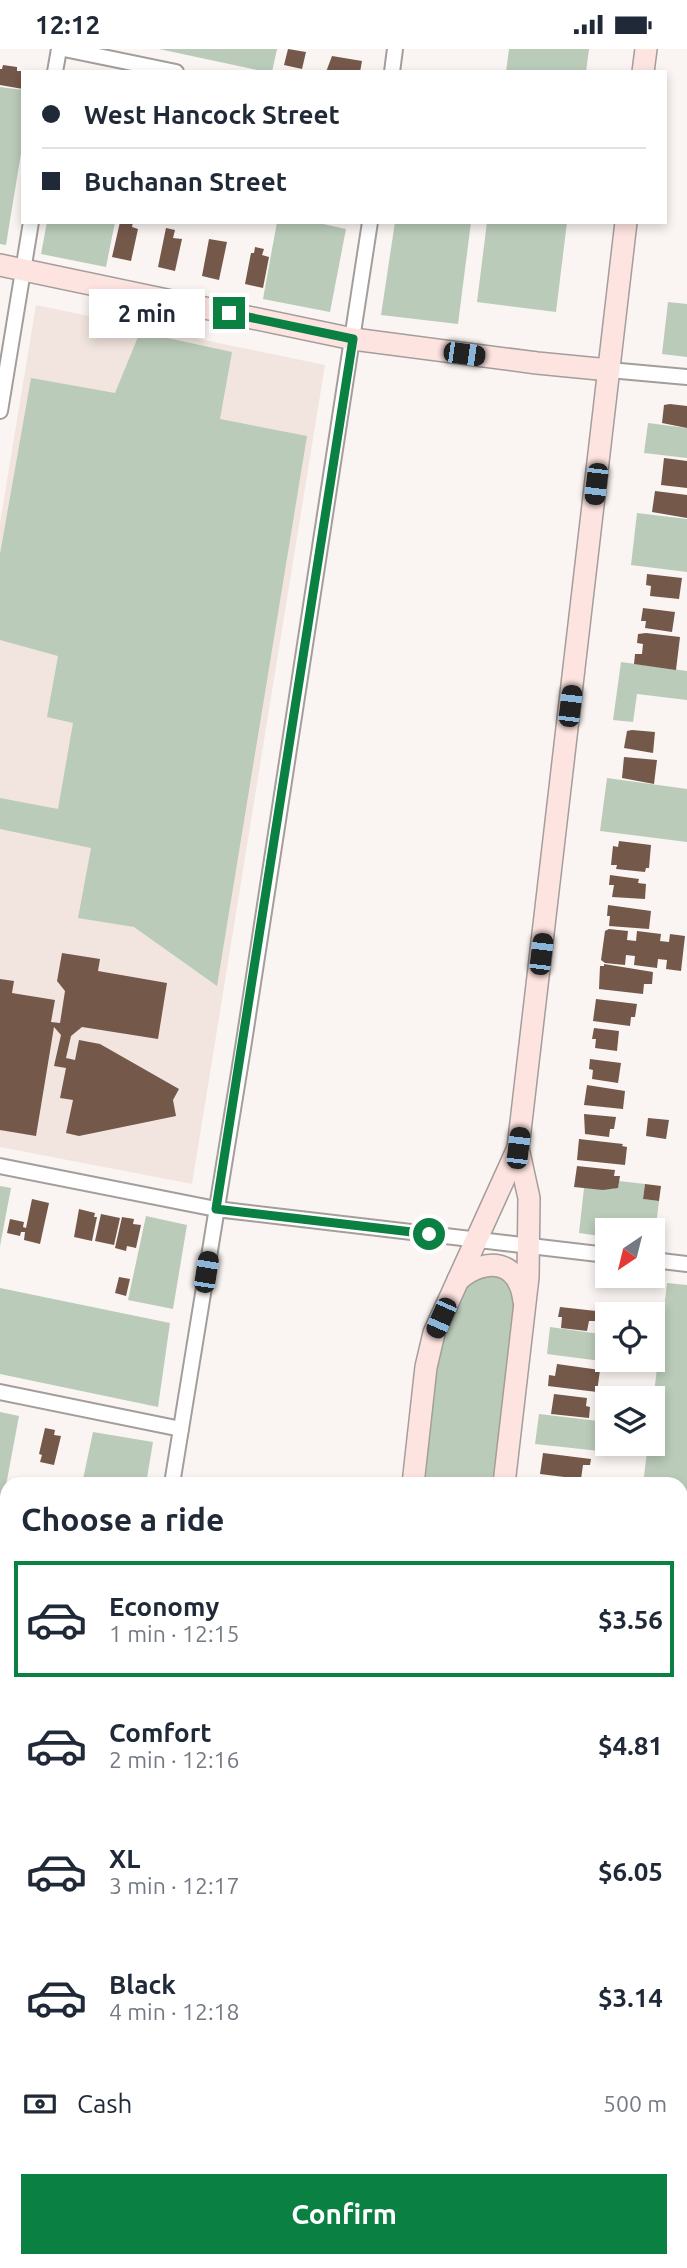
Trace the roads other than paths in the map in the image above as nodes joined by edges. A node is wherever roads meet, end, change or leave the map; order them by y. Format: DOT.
graph roads {
  1 [pos="59,49"];
  2 [pos="64,49"];
  3 [pos="395,49"];
  4 [pos="646,49"];
  5 [pos="55,70"];
  6 [pos="166,70"];
  7 [pos="392,70"];
  8 [pos="643,70"];
  9 [pos="31,224"];
  10 [pos="370,224"];
  11 [pos="626,224"];
  12 [pos="0,265"];
  13 [pos="23,270"];
  14 [pos="353,339"];
  15 [pos="609,370"];
  16 [pos="687,377"];
  17 [pos="0,411"];
  18 [pos="518,1148"];
  19 [pos="0,1166"];
  20 [pos="216,1209"];
  21 [pos="477,1239"];
  22 [pos="528,1246"];
  23 [pos="595,1254"];
  24 [pos="665,1261"];
  25 [pos="687,1264"];
  26 [pos="458,1280"];
  27 [pos="525,1310"];
  28 [pos="0,1392"];
  29 [pos="181,1429"];
  30 [pos="173,1477"];
  31 [pos="414,1477"];
  32 [pos="505,1477"];
  1 -- 5 [label="street"];
  2 -- 6 [label="street"];
  3 -- 7 [label="street"];
  4 -- 8 [label="main road"];
  9 -- 13 [label="street"];
  10 -- 14 [label="street"];
  11 -- 15 [label="main road"];
  12 -- 13 [label="main road"];
  13 -- 14 [label="main road"];
  13 -- 17 [label="street"];
  14 -- 15 [label="main road"];
  14 -- 20 [label="street"];
  15 -- 16 [label="street"];
  15 -- 18 [label="main road"];
  18 -- 21 [label="main road"];
  18 -- 22 [label="main road"];
  19 -- 20 [label="street"];
  20 -- 21 [label="street"];
  20 -- 29 [label="street"];
  21 -- 22 [label="street"];
  21 -- 26 [label="main road"];
  22 -- 23 [label="street"];
  22 -- 27 [label="main road"];
  24 -- 25 [label="street"];
  26 -- 27 [label="main road"];
  26 -- 31 [label="main road"];
  27 -- 32 [label="main road"];
  28 -- 29 [label="street"];
  29 -- 30 [label="street"];
}
